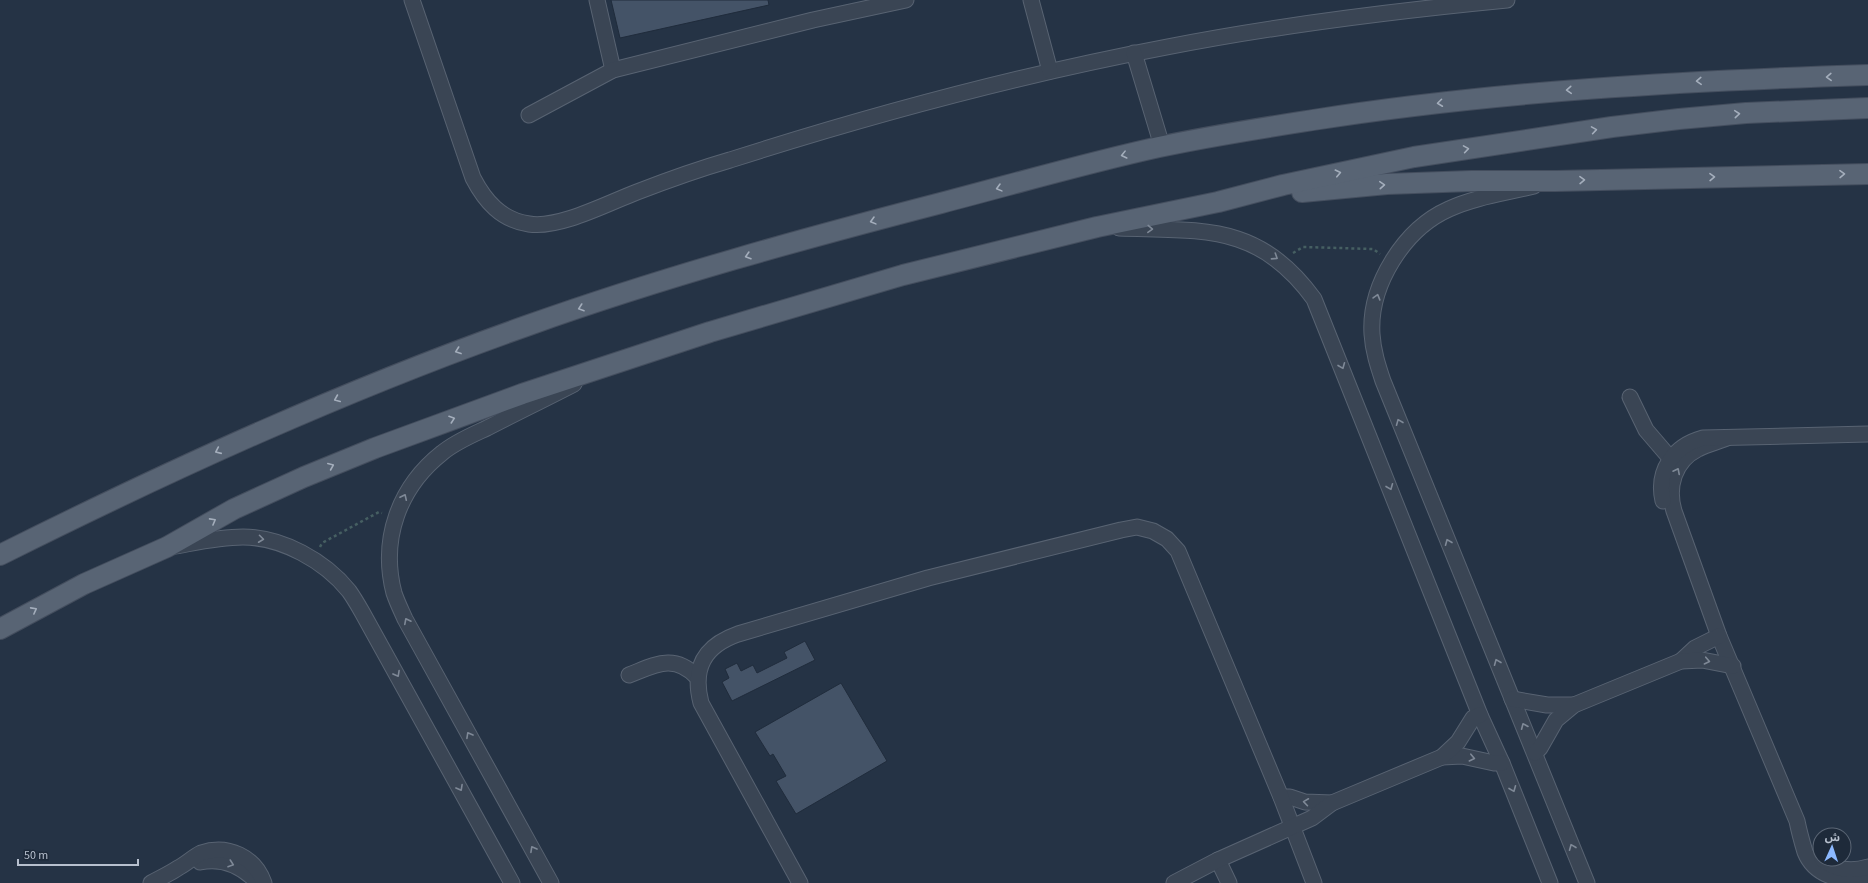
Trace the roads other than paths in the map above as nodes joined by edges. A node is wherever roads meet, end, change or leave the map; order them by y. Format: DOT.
graph roads {
  1 [pos="412,0"];
  2 [pos="597,0"];
  3 [pos="906,0"];
  4 [pos="1031,0"];
  5 [pos="1507,0"];
  6 [pos="1134,53"];
  7 [pos="613,70"];
  8 [pos="1050,71"];
  9 [pos="1868,75"];
  10 [pos="1868,108"];
  11 [pos="529,115"];
  12 [pos="1162,146"];
  13 [pos="1868,174"];
  14 [pos="1556,181"];
  15 [pos="1218,202"];
  16 [pos="1097,227"];
  17 [pos="615,364"];
  18 [pos="1630,397"];
  19 [pos="1868,434"];
  20 [pos="1727,438"];
  21 [pos="1670,458"];
  22 [pos="1683,535"];
  23 [pos="167,547"];
  24 [pos="0,555"];
  25 [pos="0,629"];
  26 [pos="1720,636"];
  27 [pos="1682,661"];
  28 [pos="1733,666"];
  29 [pos="629,675"];
  30 [pos="697,677"];
  31 [pos="1512,698"];
  32 [pos="1574,705"];
  33 [pos="1480,715"];
  34 [pos="1535,753"];
  35 [pos="1442,757"];
  36 [pos="1502,763"];
  37 [pos="1281,797"];
  38 [pos="1332,803"];
  39 [pos="1797,821"];
  40 [pos="1292,828"];
  41 [pos="1812,847"];
  42 [pos="1218,860"];
  43 [pos="1839,867"];
  44 [pos="1868,867"];
  45 [pos="179,868"];
  46 [pos="1868,878"];
  47 [pos="1839,882"];
  48 [pos="151,883"];
  49 [pos="258,883"];
  50 [pos="264,883"];
  51 [pos="512,883"];
  52 [pos="551,883"];
  53 [pos="800,883"];
  54 [pos="1174,883"];
  55 [pos="1229,883"];
  56 [pos="1314,883"];
  57 [pos="1550,883"];
  58 [pos="1587,883"];
  1 -- 8 [label="street"];
  2 -- 7 [label="street"];
  3 -- 7 [label="street"];
  4 -- 8 [label="street"];
  5 -- 6 [label="street"];
  6 -- 8 [label="street"];
  6 -- 12 [label="street"];
  7 -- 11 [label="street"];
  9 -- 12 [label="main road, one-way"];
  15 -- 10 [label="main road, one-way"];
  12 -- 24 [label="main road, one-way"];
  14 -- 13 [label="main road, one-way"];
  15 -- 14 [label="main road, one-way"];
  31 -- 14 [label="street, one-way"];
  15 -- 16 [label="main road"];
  16 -- 17 [label="main road"];
  16 -- 33 [label="street, one-way"];
  23 -- 17 [label="main road, one-way"];
  52 -- 17 [label="street, one-way"];
  18 -- 21 [label="street"];
  19 -- 20 [label="street"];
  20 -- 21 [label="street"];
  22 -- 20 [label="street, one-way"];
  21 -- 22 [label="street"];
  22 -- 26 [label="street"];
  25 -- 23 [label="main road, one-way"];
  23 -- 51 [label="street, one-way"];
  26 -- 27 [label="street"];
  26 -- 28 [label="street"];
  27 -- 28 [label="street, one-way"];
  27 -- 32 [label="street"];
  28 -- 39 [label="street"];
  29 -- 30 [label="street"];
  30 -- 37 [label="street"];
  30 -- 53 [label="street"];
  31 -- 32 [label="street"];
  34 -- 31 [label="street, one-way"];
  32 -- 34 [label="street"];
  33 -- 35 [label="street"];
  33 -- 36 [label="street"];
  58 -- 34 [label="street, one-way"];
  35 -- 36 [label="street, one-way"];
  35 -- 38 [label="street"];
  36 -- 57 [label="street, one-way"];
  38 -- 37 [label="street, one-way"];
  37 -- 40 [label="street"];
  38 -- 40 [label="street"];
  39 -- 41 [label="street"];
  39 -- 47 [label="street"];
  40 -- 42 [label="street"];
  40 -- 56 [label="street"];
  42 -- 54 [label="street"];
  42 -- 55 [label="street"];
  43 -- 44 [label="street"];
  45 -- 48 [label="street"];
  45 -- 49 [label="street, one-way"];
  45 -- 50 [label="street"];
  46 -- 47 [label="street"];
}
